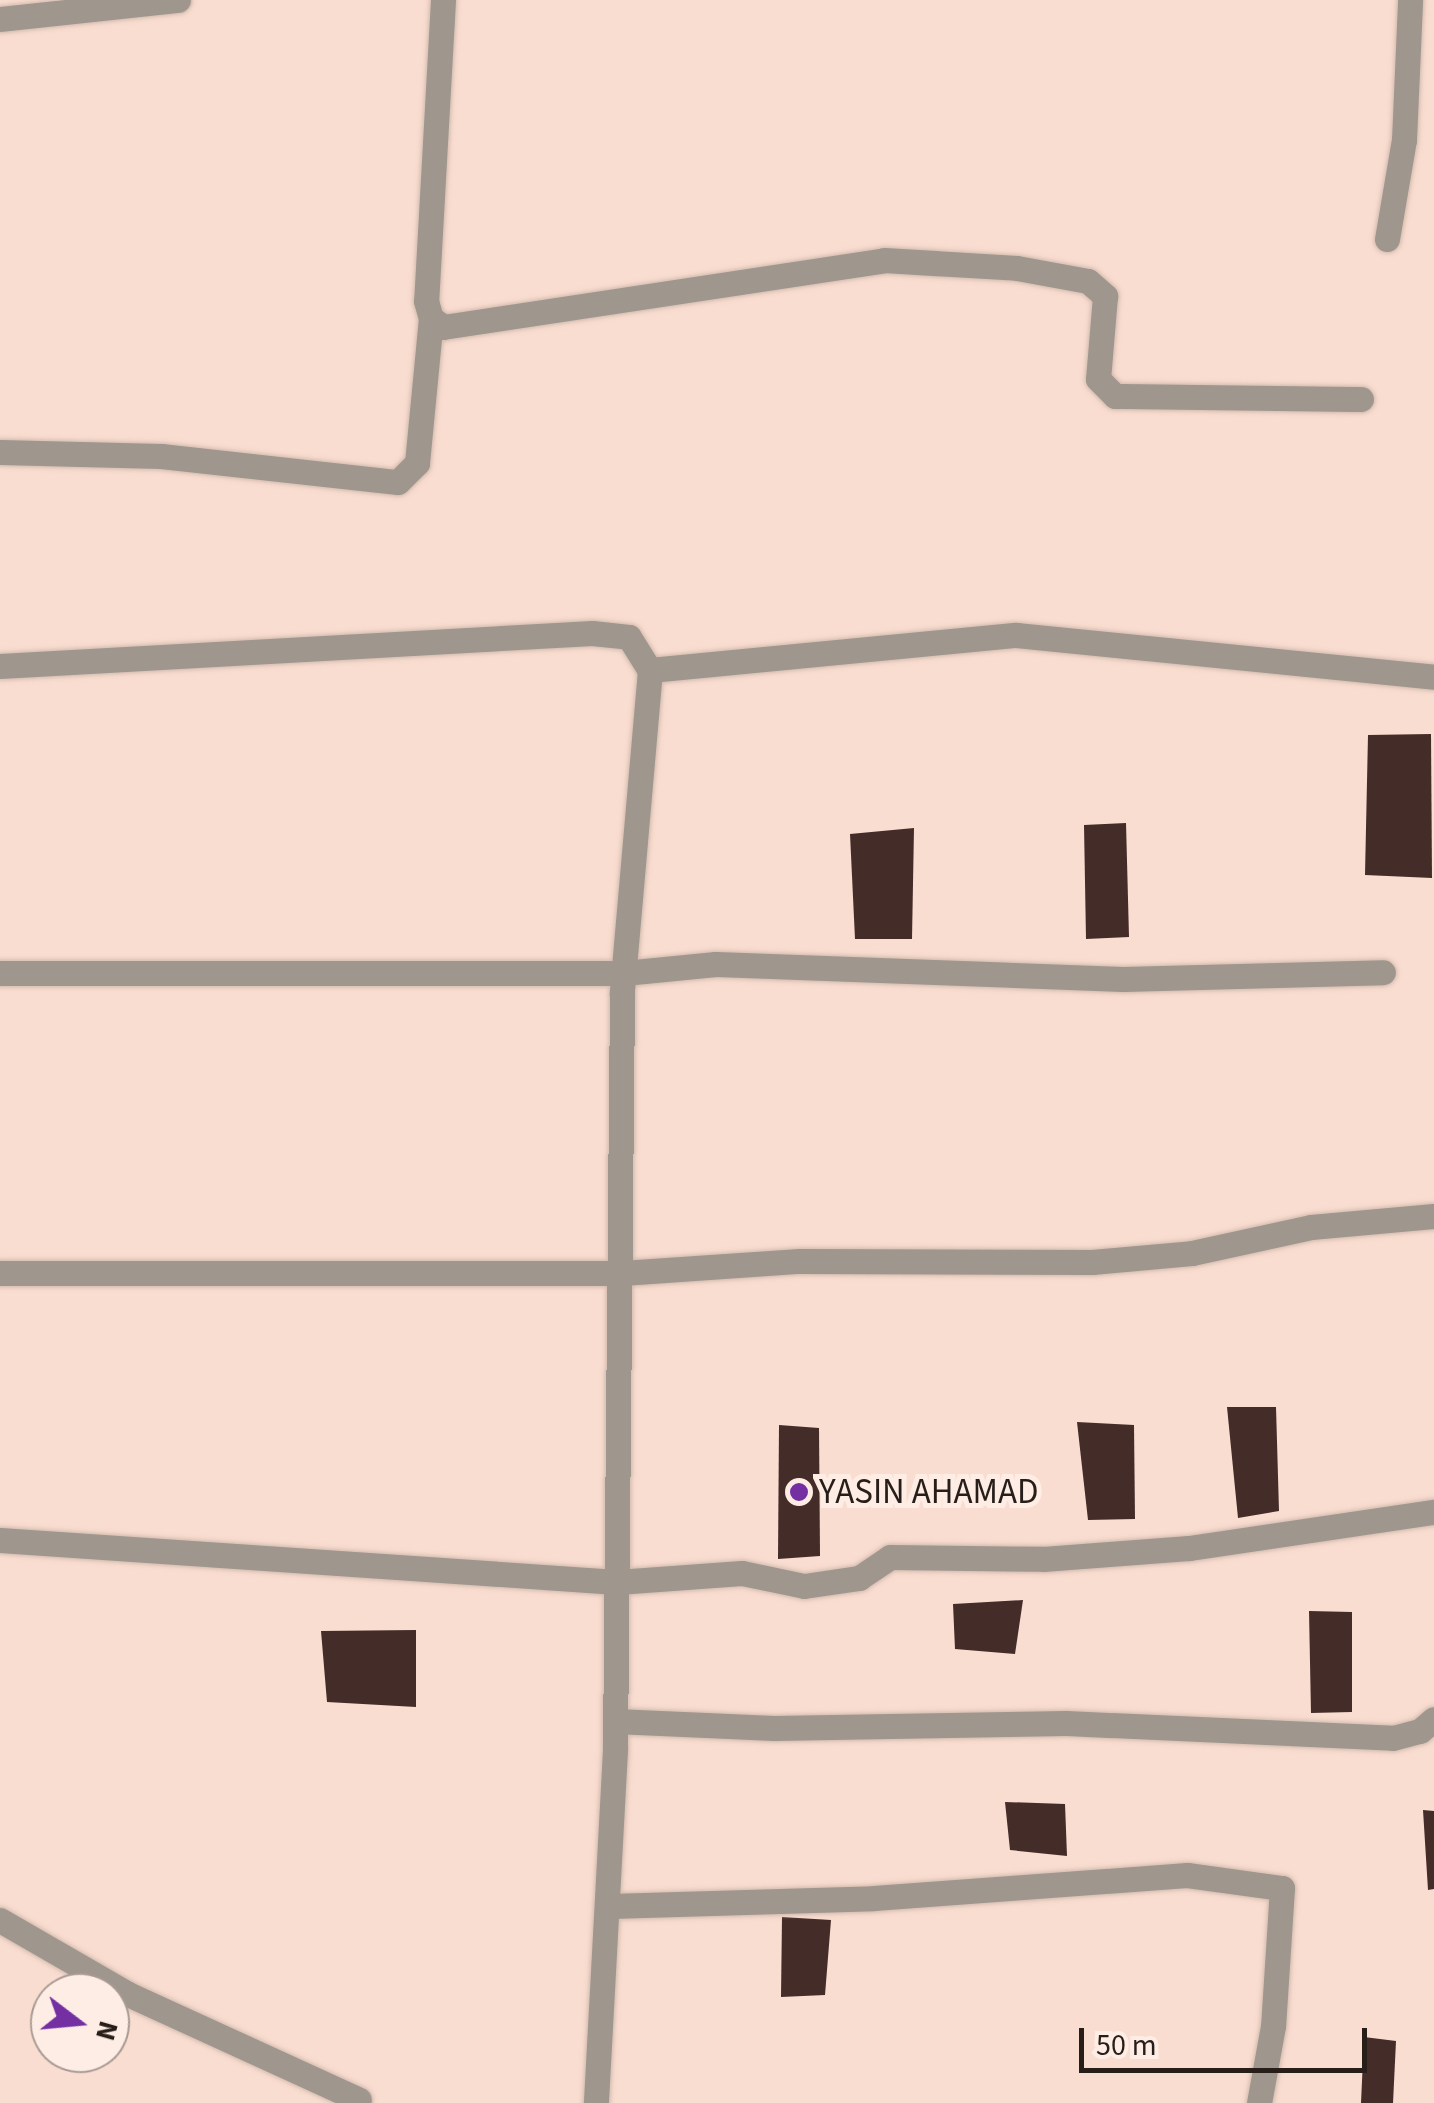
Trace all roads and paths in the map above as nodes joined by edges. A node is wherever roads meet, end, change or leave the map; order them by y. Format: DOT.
graph roads {
  1 [pos="178,0"];
  2 [pos="444,0"];
  3 [pos="1410,0"];
  4 [pos="0,19"];
  5 [pos="1387,239"];
  6 [pos="432,318"];
  7 [pos="1361,399"];
  8 [pos="0,452"];
  9 [pos="0,666"];
  10 [pos="650,670"];
  11 [pos="1434,677"];
  12 [pos="0,972"];
  13 [pos="1383,972"];
  14 [pos="624,973"];
  15 [pos="1434,1216"];
  16 [pos="0,1273"];
  17 [pos="622,1274"];
  18 [pos="1434,1512"];
  19 [pos="0,1540"];
  20 [pos="616,1582"];
  21 [pos="1434,1718"];
  22 [pos="615,1721"];
  23 [pos="610,1906"];
  24 [pos="0,1920"];
  25 [pos="360,2100"];
  26 [pos="596,2103"];
  27 [pos="1259,2103"];
  1 -- 4 [label="street"];
  2 -- 6 [label="street"];
  3 -- 5 [label="street"];
  6 -- 7 [label="street"];
  6 -- 8 [label="street"];
  9 -- 10 [label="street"];
  10 -- 11 [label="street"];
  10 -- 14 [label="street"];
  12 -- 14 [label="street"];
  13 -- 14 [label="street"];
  14 -- 17 [label="street"];
  15 -- 17 [label="street"];
  16 -- 17 [label="street"];
  17 -- 20 [label="street"];
  18 -- 20 [label="street"];
  19 -- 20 [label="street"];
  20 -- 22 [label="street"];
  21 -- 22 [label="street"];
  22 -- 23 [label="street"];
  23 -- 26 [label="street"];
  23 -- 27 [label="street"];
  24 -- 25 [label="street"];
}
